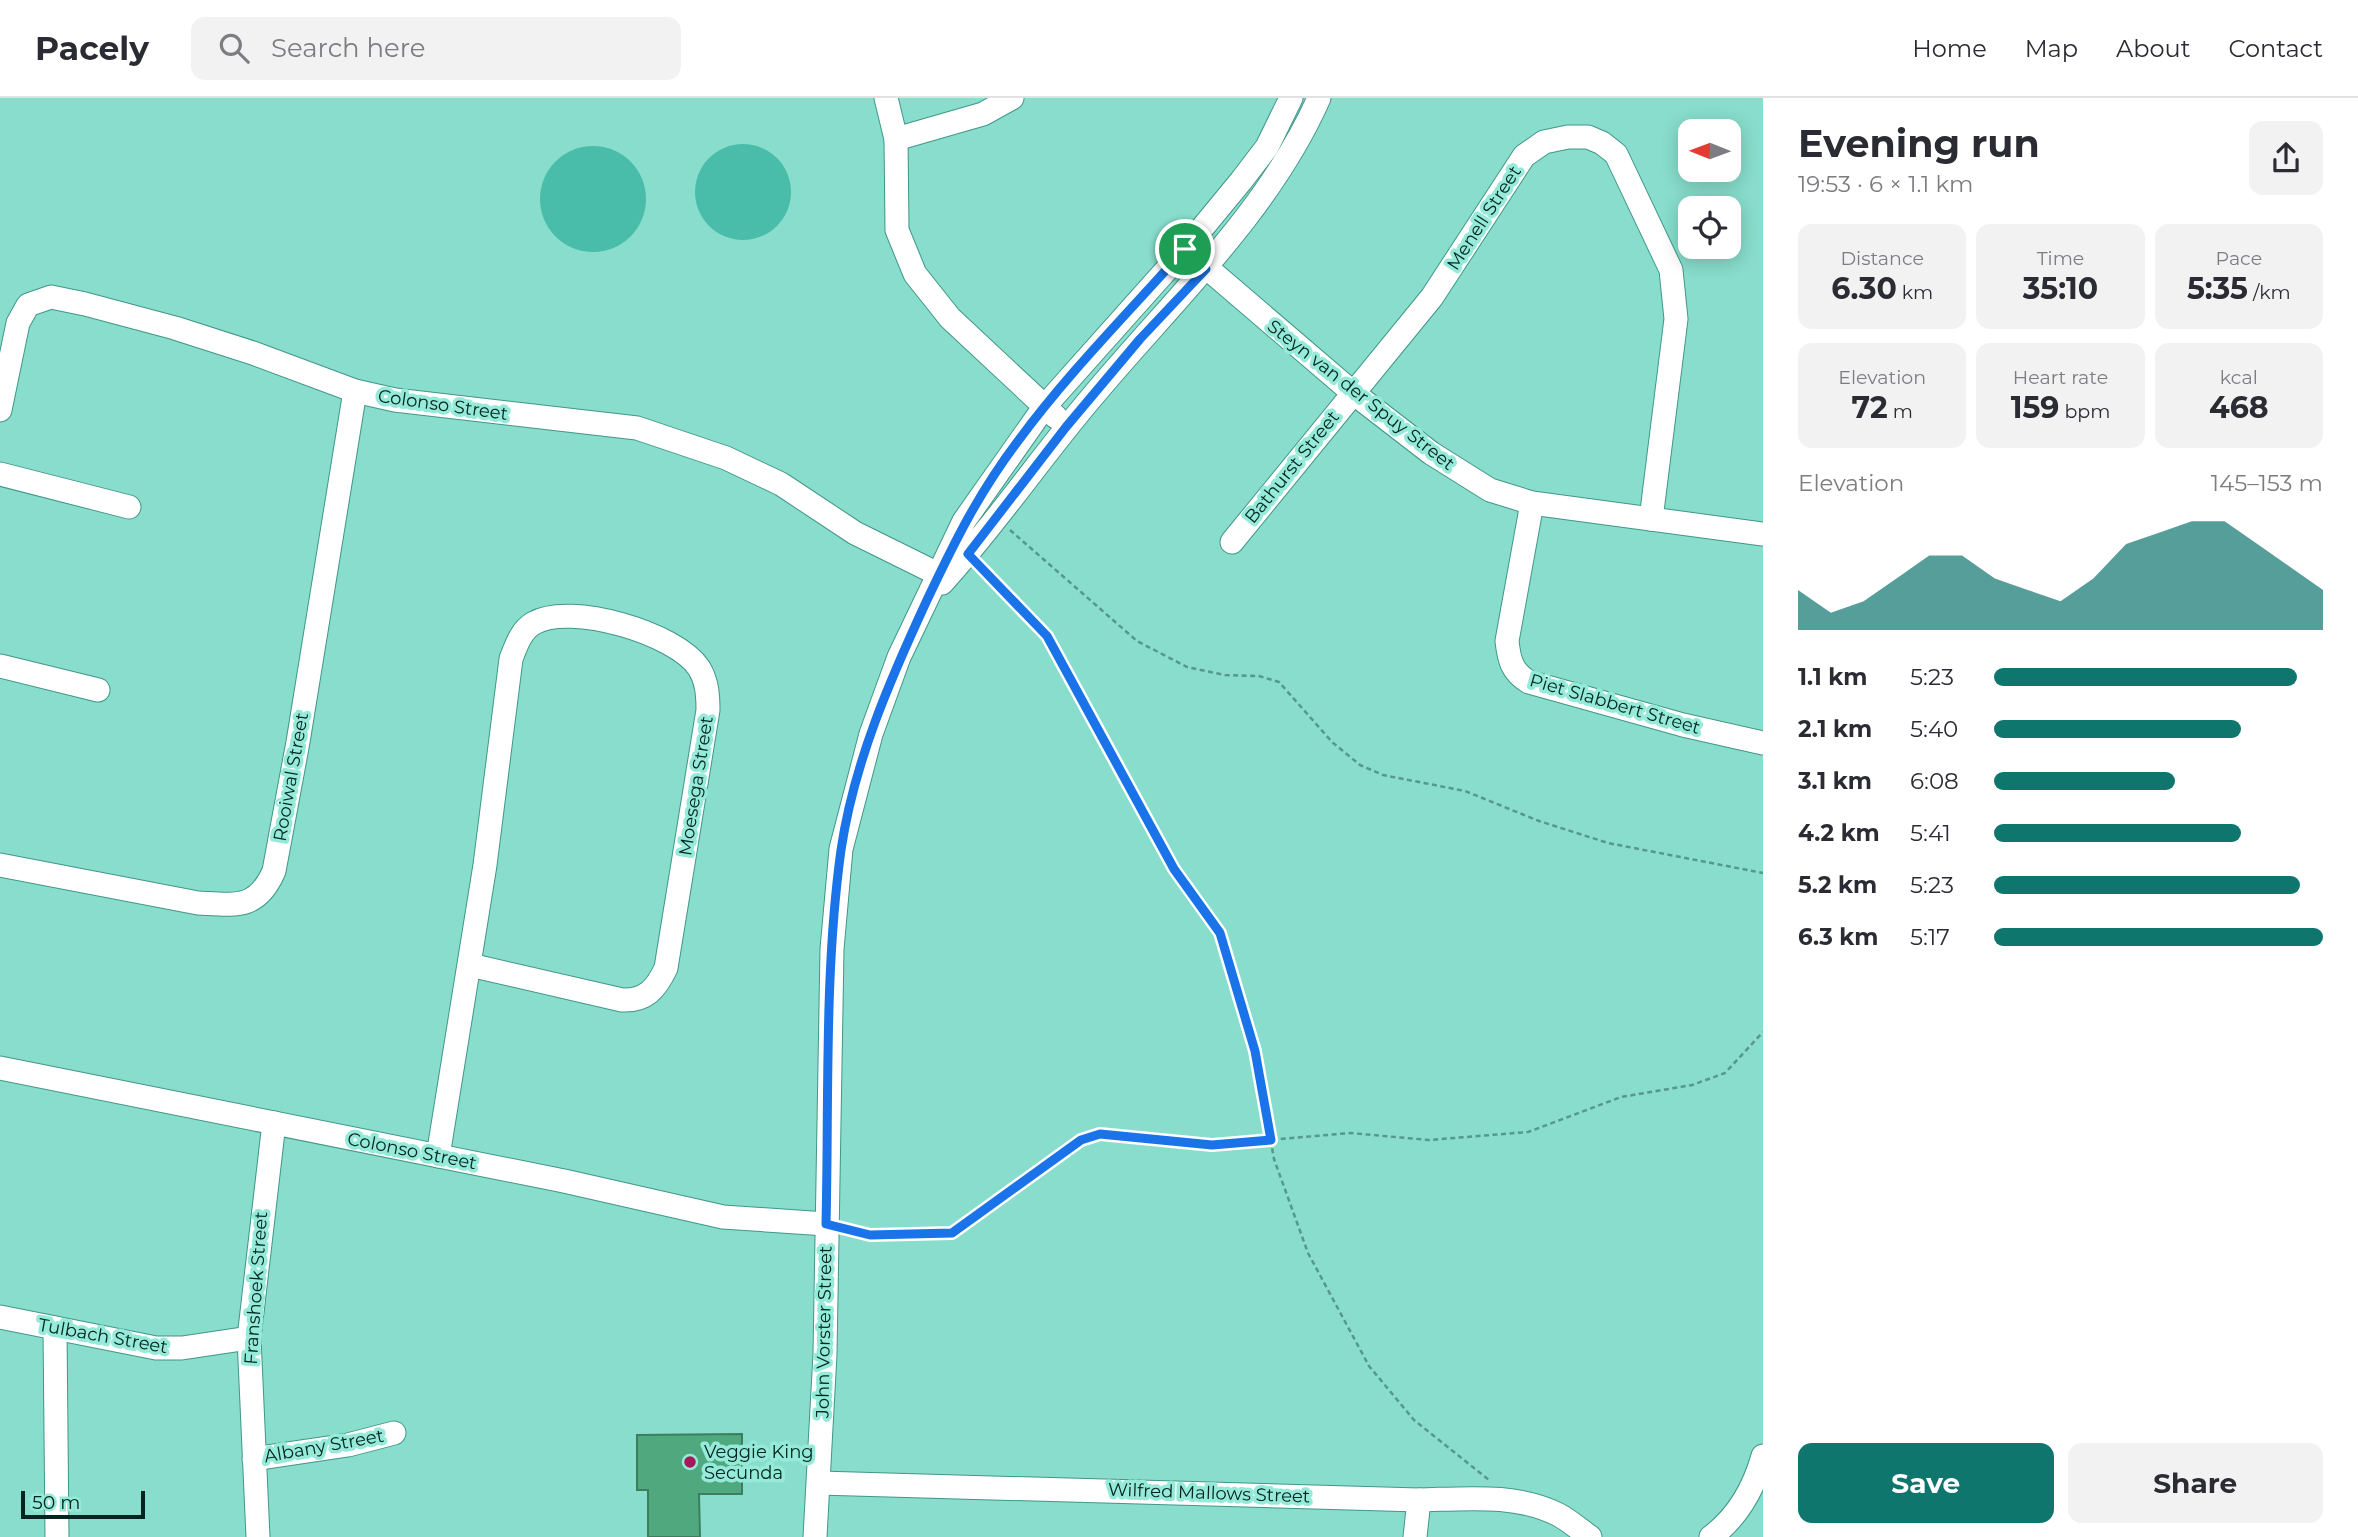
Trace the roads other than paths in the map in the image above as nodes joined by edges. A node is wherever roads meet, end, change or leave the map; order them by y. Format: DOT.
graph roads {
  1 [pos="886,98"];
  2 [pos="1012,98"];
  3 [pos="1291,98"];
  4 [pos="1319,98"];
  5 [pos="895,139"];
  6 [pos="1185,249"];
  7 [pos="1206,269"];
  8 [pos="355,391"];
  9 [pos="1352,393"];
  10 [pos="1045,407"];
  11 [pos="0,410"];
  12 [pos="1066,427"];
  13 [pos="0,474"];
  14 [pos="1532,503"];
  15 [pos="129,507"];
  16 [pos="1651,519"];
  17 [pos="1763,534"];
  18 [pos="1232,542"];
  19 [pos="942,575"];
  20 [pos="0,666"];
  21 [pos="98,690"];
  22 [pos="1763,743"];
  23 [pos="0,865"];
  24 [pos="470,965"];
  25 [pos="0,1068"];
  26 [pos="274,1123"];
  27 [pos="438,1156"];
  28 [pos="826,1224"];
  29 [pos="0,1317"];
  30 [pos="55,1328"];
  31 [pos="249,1338"];
  32 [pos="394,1433"];
  33 [pos="1763,1456"];
  34 [pos="254,1459"];
  35 [pos="819,1483"];
  36 [pos="1419,1500"];
  37 [pos="57,1537"];
  38 [pos="258,1537"];
  39 [pos="815,1537"];
  40 [pos="1415,1537"];
  41 [pos="1590,1537"];
  42 [pos="1711,1537"];
  1 -- 5 [label="street"];
  2 -- 5 [label="street"];
  3 -- 6 [label="street"];
  4 -- 7 [label="street"];
  5 -- 10 [label="street"];
  6 -- 7 [label="street, Steyn van der Spuy Street"];
  6 -- 10 [label="street"];
  7 -- 9 [label="street, Steyn van der Spuy Street"];
  7 -- 12 [label="street"];
  8 -- 11 [label="street, Colonso Street"];
  8 -- 19 [label="street, Colonso Street"];
  8 -- 23 [label="street, Rooiwal Street"];
  9 -- 14 [label="street, Steyn van der Spuy Street"];
  9 -- 16 [label="street, Menell Street"];
  9 -- 18 [label="street, Bathurst Street"];
  10 -- 12 [label="street"];
  10 -- 19 [label="street"];
  12 -- 19 [label="street"];
  13 -- 15 [label="street"];
  14 -- 16 [label="street, Steyn van der Spuy Street"];
  14 -- 22 [label="street, Piet Slabbert Street"];
  16 -- 17 [label="street, Steyn van der Spuy Street"];
  19 -- 28 [label="street, John Vorster Street"];
  20 -- 21 [label="street"];
  24 -- 24 [label="street, Moesega Street"];
  24 -- 27 [label="street, Moesega Street"];
  25 -- 26 [label="street, Colonso Street"];
  26 -- 27 [label="street, Colonso Street"];
  26 -- 31 [label="street, Franshoek Street"];
  27 -- 28 [label="street, Colonso Street"];
  28 -- 35 [label="street, John Vorster Street"];
  29 -- 30 [label="street, Tulbach Street"];
  30 -- 31 [label="street, Tulbach Street"];
  30 -- 37 [label="street"];
  31 -- 34 [label="street, Franshoek Street"];
  32 -- 34 [label="street, Albany Street"];
  33 -- 42 [label="street"];
  34 -- 38 [label="street, Franshoek Street"];
  35 -- 36 [label="street, Wilfred Mallows Street"];
  35 -- 39 [label="street, John Vorster Street"];
  36 -- 40 [label="street"];
  36 -- 41 [label="street, Wilfred Mallows Street"];
}
